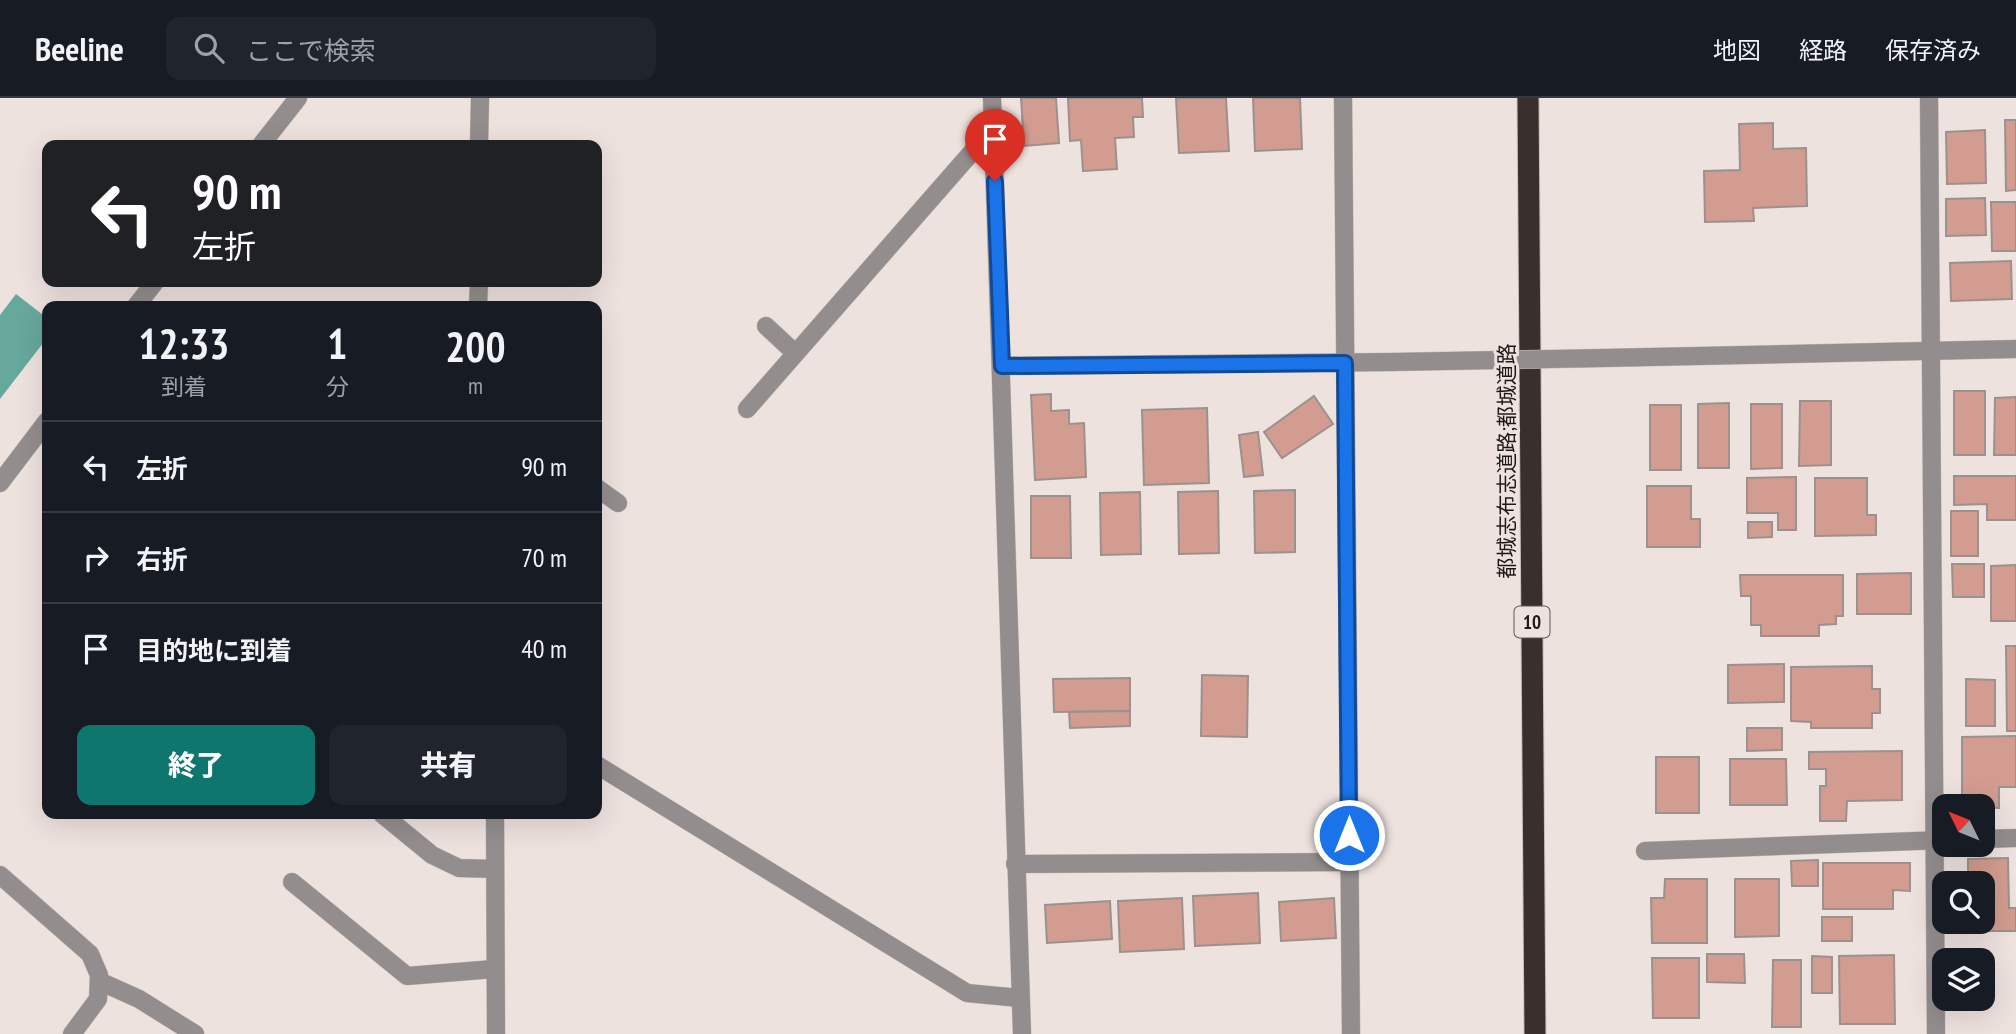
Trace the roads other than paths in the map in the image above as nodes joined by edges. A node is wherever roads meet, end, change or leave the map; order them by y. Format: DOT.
graph roads {
  1 [pos="298,98"];
  2 [pos="480,98"];
  3 [pos="992,98"];
  4 [pos="1343,98"];
  5 [pos="1521,98"];
  6 [pos="1530,98"];
  7 [pos="1929,98"];
  8 [pos="993,128"];
  9 [pos="265,140"];
  10 [pos="480,140"];
  11 [pos="1529,210"];
  12 [pos="151,287"];
  13 [pos="140,301"];
  14 [pos="766,326"];
  15 [pos="1932,348"];
  16 [pos="2016,349"];
  17 [pos="795,354"];
  18 [pos="1345,363"];
  19 [pos="1002,366"];
  20 [pos="747,409"];
  21 [pos="42,428"];
  22 [pos="0,483"];
  23 [pos="602,492"];
  24 [pos="618,503"];
  25 [pos="602,768"];
  26 [pos="1938,794"];
  27 [pos="388,819"];
  28 [pos="495,819"];
  29 [pos="2016,838"];
  30 [pos="1995,839"];
  31 [pos="1932,840"];
  32 [pos="1645,851"];
  33 [pos="1939,858"];
  34 [pos="1350,862"];
  35 [pos="1015,864"];
  36 [pos="495,869"];
  37 [pos="0,875"];
  38 [pos="292,882"];
  39 [pos="494,969"];
  40 [pos="99,981"];
  41 [pos="1019,998"];
  42 [pos="72,1034"];
  43 [pos="195,1034"];
  44 [pos="496,1034"];
  45 [pos="1022,1034"];
  46 [pos="1351,1034"];
  47 [pos="1535,1034"];
  48 [pos="1936,1034"];
  1 -- 9 [label="street"];
  2 -- 10 [label="street"];
  3 -- 8 [label="street"];
  4 -- 18 [label="street"];
  5 -- 11 [label="highway"];
  6 -- 11 [label="highway"];
  7 -- 15 [label="street"];
  8 -- 17 [label="street"];
  8 -- 19 [label="street"];
  11 -- 47 [label="highway, 都城志布志道路;都城道路 / 10"];
  12 -- 13 [label="street"];
  14 -- 17 [label="street"];
  15 -- 16 [label="street"];
  15 -- 18 [label="street, bridge"];
  15 -- 26 [label="street"];
  17 -- 20 [label="street"];
  18 -- 19 [label="street"];
  18 -- 34 [label="street"];
  19 -- 35 [label="street"];
  21 -- 22 [label="street"];
  23 -- 24 [label="street"];
  25 -- 41 [label="street"];
  27 -- 36 [label="street"];
  28 -- 36 [label="street"];
  29 -- 30 [label="street"];
  31 -- 32 [label="street"];
  33 -- 48 [label="street"];
  34 -- 35 [label="street"];
  34 -- 46 [label="street"];
  35 -- 41 [label="street"];
  36 -- 39 [label="street"];
  37 -- 40 [label="street"];
  38 -- 39 [label="street"];
  39 -- 44 [label="street"];
  40 -- 42 [label="street"];
  40 -- 43 [label="street"];
  41 -- 45 [label="street"];
}
